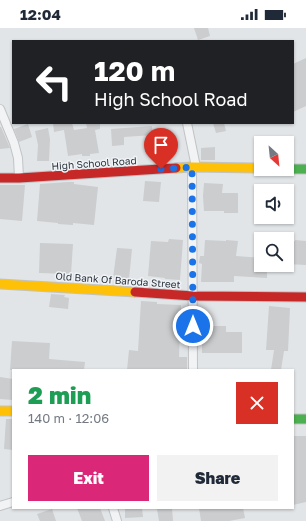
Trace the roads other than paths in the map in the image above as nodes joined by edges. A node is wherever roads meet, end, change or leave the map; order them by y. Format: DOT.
graph roads {
  1 [pos="0,109"];
  2 [pos="187,124"];
  3 [pos="194,167"];
  4 [pos="254,168"];
  5 [pos="294,169"];
  6 [pos="306,169"];
  7 [pos="0,178"];
  8 [pos="20,178"];
  9 [pos="0,284"];
  10 [pos="193,296"];
  11 [pos="306,297"];
  12 [pos="193,369"];
  13 [pos="0,411"];
  14 [pos="12,411"];
  15 [pos="294,419"];
  16 [pos="306,419"];
  17 [pos="12,502"];
  18 [pos="0,506"];
  19 [pos="114,509"];
  20 [pos="117,521"];
  1 -- 8 [label="street"];
  2 -- 3 [label="street"];
  3 -- 4 [label="street, High School Road"];
  3 -- 8 [label="street, High School Road"];
  3 -- 10 [label="street"];
  5 -- 6 [label="street"];
  7 -- 8 [label="street, High School Road"];
  9 -- 10 [label="street, Old Bank Of Baroda Street"];
  10 -- 11 [label="street, Old Bank Of Baroda Street"];
  10 -- 12 [label="street"];
  13 -- 14 [label="street"];
  15 -- 16 [label="street"];
  17 -- 18 [label="street"];
  19 -- 20 [label="street"];
}
